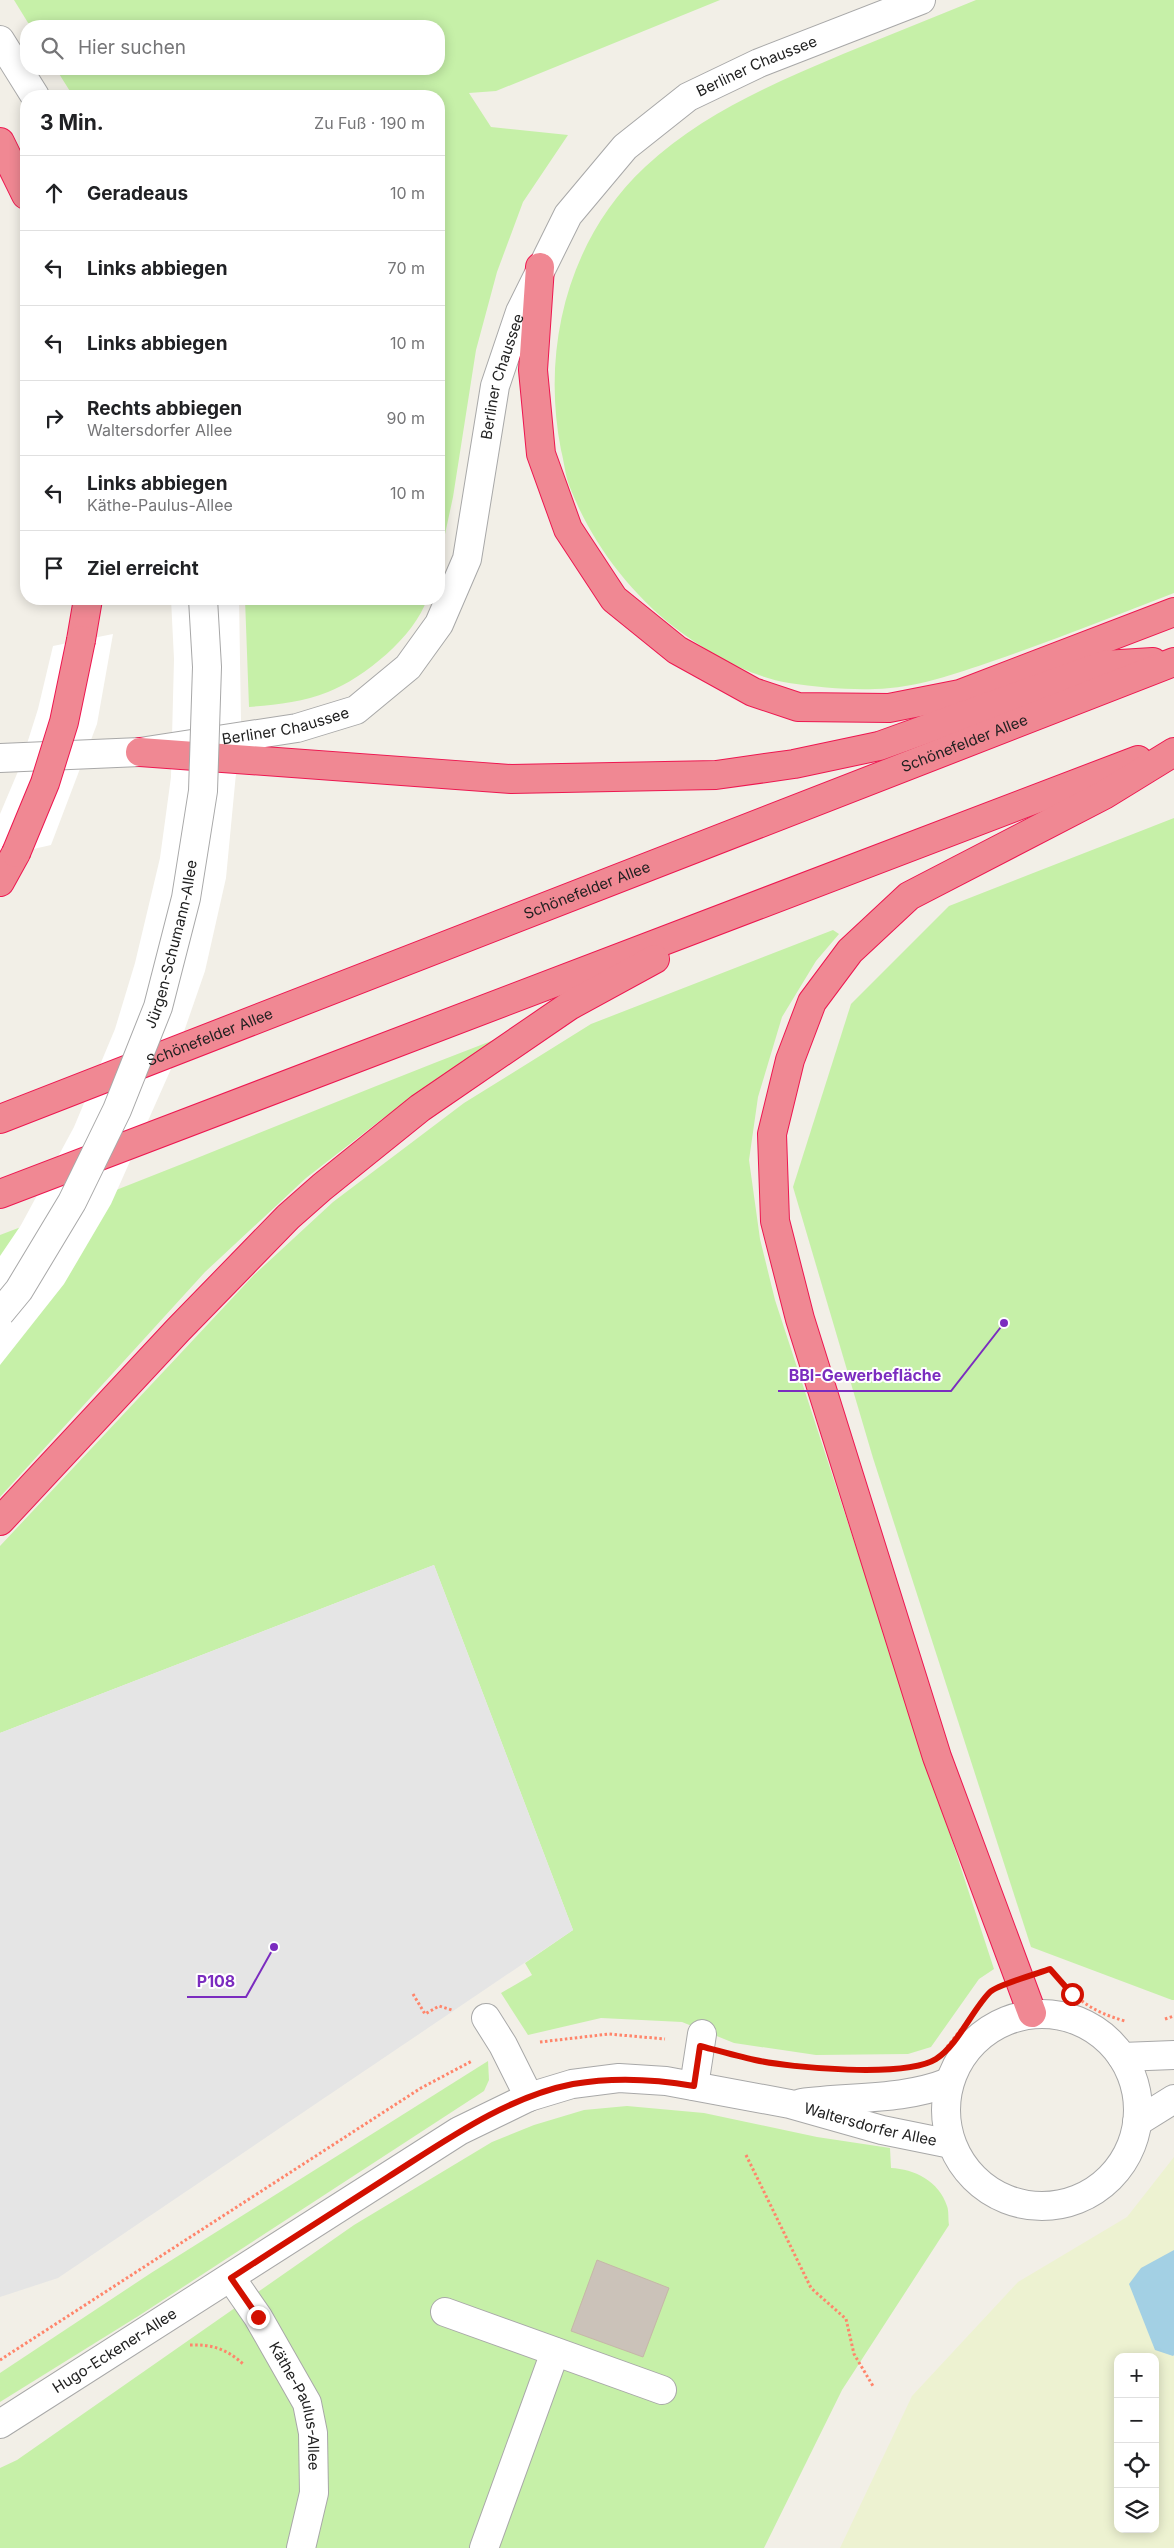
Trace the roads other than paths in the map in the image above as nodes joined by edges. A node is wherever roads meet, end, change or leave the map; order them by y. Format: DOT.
graph roads {
  1 [pos="921,0"];
  2 [pos="0,40"];
  3 [pos="20,72"];
  4 [pos="22,75"];
  5 [pos="31,90"];
  6 [pos="0,142"];
  7 [pos="20,183"];
  8 [pos="540,267"];
  9 [pos="87,605"];
  10 [pos="203,605"];
  11 [pos="1174,612"];
  12 [pos="1174,661"];
  13 [pos="1174,746"];
  14 [pos="140,752"];
  15 [pos="1174,752"];
  16 [pos="0,758"];
  17 [pos="0,882"];
  18 [pos="748,908"];
  19 [pos="0,1119"];
  20 [pos="0,1194"];
  21 [pos="0,1313"];
  22 [pos="0,1521"];
  23 [pos="1032,2013"];
  24 [pos="486,2018"];
  25 [pos="701,2040"];
  26 [pos="1174,2055"];
  27 [pos="1122,2057"];
  28 [pos="949,2082"];
  29 [pos="694,2086"];
  30 [pos="529,2097"];
  31 [pos="1174,2099"];
  32 [pos="790,2104"];
  33 [pos="1137,2122"];
  34 [pos="951,2144"];
  35 [pos="231,2278"];
  36 [pos="445,2312"];
  37 [pos="555,2352"];
  38 [pos="662,2390"];
  39 [pos="0,2424"];
  40 [pos="301,2548"];
  41 [pos="484,2548"];
  1 -- 8 [label="street, Berliner Chaussee"];
  2 -- 3 [label="street"];
  4 -- 5 [label="street"];
  6 -- 7 [label="highway"];
  8 -- 11 [label="highway"];
  8 -- 14 [label="street, Berliner Chaussee"];
  9 -- 17 [label="highway, bridge"];
  10 -- 21 [label="street, Jürgen-Schumann-Allee, bridge"];
  12 -- 14 [label="highway"];
  12 -- 19 [label="highway, Schönefelder Allee"];
  13 -- 18 [label="highway"];
  14 -- 16 [label="street, Berliner Chaussee"];
  15 -- 23 [label="highway"];
  18 -- 20 [label="highway"];
  18 -- 22 [label="highway"];
  23 -- 27 [label="street"];
  23 -- 28 [label="street"];
  24 -- 30 [label="street"];
  25 -- 29 [label="street"];
  26 -- 27 [label="street"];
  27 -- 33 [label="street"];
  28 -- 32 [label="street, Waltersdorfer Allee"];
  28 -- 34 [label="street"];
  29 -- 30 [label="street, Waltersdorfer Allee"];
  29 -- 32 [label="street, Waltersdorfer Allee"];
  30 -- 35 [label="street, Waltersdorfer Allee"];
  31 -- 33 [label="street"];
  32 -- 34 [label="street, Waltersdorfer Allee"];
  33 -- 34 [label="street"];
  35 -- 39 [label="street, Hugo-Eckener-Allee"];
  35 -- 40 [label="street, Käthe-Paulus-Allee"];
  36 -- 37 [label="street"];
  37 -- 38 [label="street"];
  37 -- 41 [label="street"];
}
